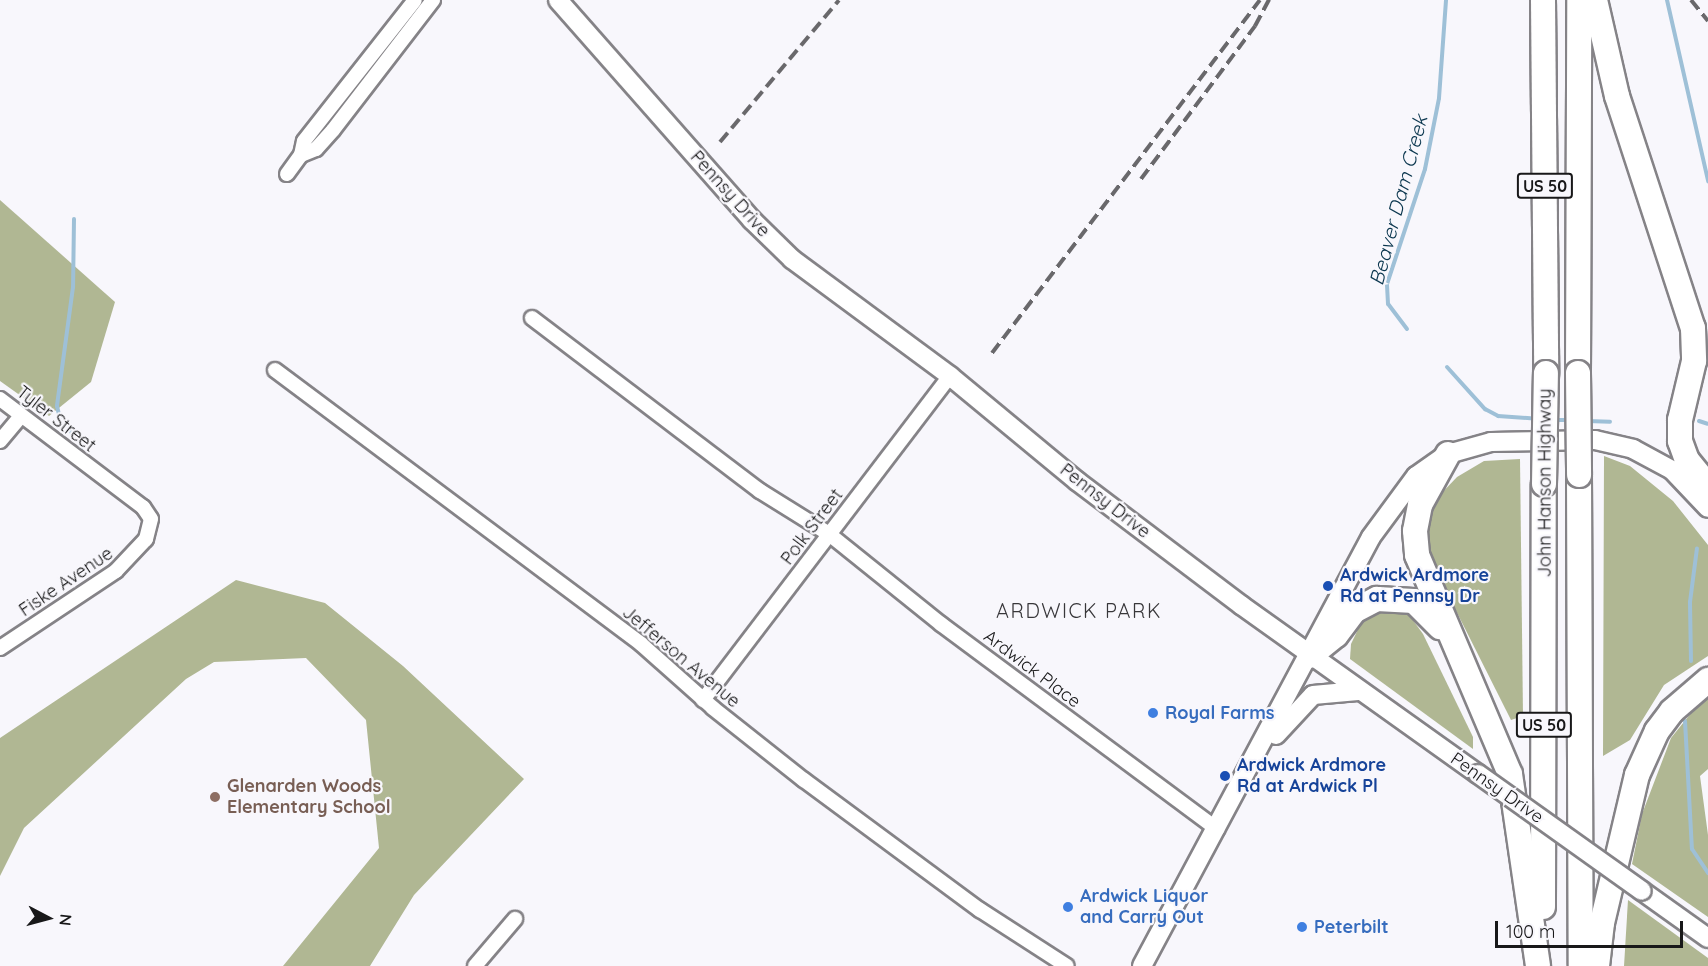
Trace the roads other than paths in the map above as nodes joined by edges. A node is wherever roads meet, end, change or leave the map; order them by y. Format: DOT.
graph roads {
  1 [pos="415,0"];
  2 [pos="433,0"];
  3 [pos="558,0"];
  4 [pos="1543,0"];
  5 [pos="1579,0"];
  6 [pos="1595,0"];
  7 [pos="301,155"];
  8 [pos="288,174"];
  9 [pos="532,318"];
  10 [pos="276,370"];
  11 [pos="950,376"];
  12 [pos="0,399"];
  13 [pos="20,417"];
  14 [pos="0,441"];
  15 [pos="1448,454"];
  16 [pos="1708,486"];
  17 [pos="1708,508"];
  18 [pos="829,534"];
  19 [pos="146,539"];
  20 [pos="1451,640"];
  21 [pos="0,648"];
  22 [pos="1310,656"];
  23 [pos="1708,680"];
  24 [pos="1358,691"];
  25 [pos="703,700"];
  26 [pos="1250,768"];
  27 [pos="1217,829"];
  28 [pos="515,919"];
  29 [pos="1708,938"];
  30 [pos="476,966"];
  31 [pos="1067,966"];
  32 [pos="1142,966"];
  33 [pos="1540,966"];
  34 [pos="1581,966"];
  35 [pos="1597,966"];
  1 -- 7 [label="street"];
  2 -- 7 [label="street"];
  3 -- 11 [label="main road, Pennsy Drive"];
  4 -- 33 [label="highway, John Hanson Highway / US 50, bridge"];
  5 -- 34 [label="highway, John Hanson Highway / US 50, bridge"];
  6 -- 16 [label="highway"];
  7 -- 8 [label="street"];
  9 -- 18 [label="street, Ardwick Place"];
  10 -- 25 [label="street, Jefferson Avenue"];
  11 -- 18 [label="street, Polk Street"];
  11 -- 22 [label="main road, Pennsy Drive"];
  12 -- 13 [label="street, Tyler Street"];
  13 -- 14 [label="street"];
  13 -- 19 [label="street, Tyler Street"];
  15 -- 17 [label="main road"];
  15 -- 20 [label="highway"];
  15 -- 22 [label="main road"];
  18 -- 25 [label="street, Polk Street"];
  18 -- 27 [label="street, Ardwick Place"];
  19 -- 21 [label="street, Fiske Avenue"];
  20 -- 22 [label="highway"];
  20 -- 33 [label="highway"];
  22 -- 24 [label="main road, Pennsy Drive"];
  22 -- 26 [label="main road"];
  23 -- 35 [label="highway"];
  24 -- 26 [label="main road"];
  24 -- 29 [label="main road, Pennsy Drive, bridge"];
  25 -- 31 [label="street, Jefferson Avenue"];
  26 -- 27 [label="main road"];
  27 -- 32 [label="main road"];
  28 -- 30 [label="street"];
}
